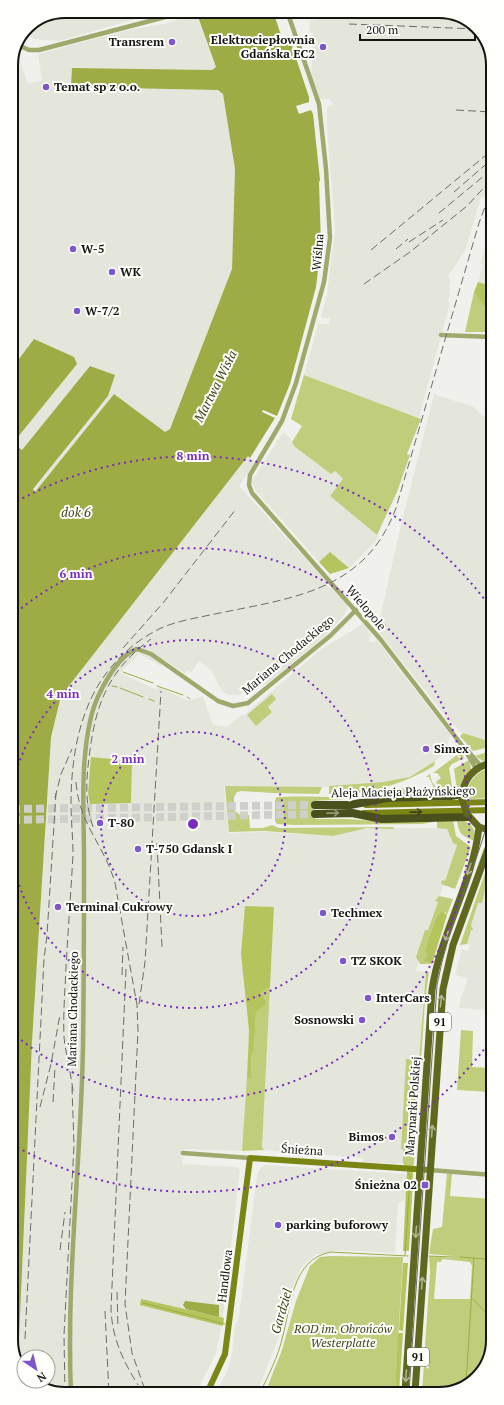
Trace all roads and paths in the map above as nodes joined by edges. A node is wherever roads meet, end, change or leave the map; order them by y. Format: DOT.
graph roads {
  1 [pos="166,18"];
  2 [pos="289,18"];
  3 [pos="22,47"];
  4 [pos="441,335"];
  5 [pos="486,337"];
  6 [pos="249,485"];
  7 [pos="356,610"];
  8 [pos="486,765"];
  9 [pos="479,767"];
  10 [pos="462,796"];
  11 [pos="486,802"];
  12 [pos="351,809"];
  13 [pos="315,810"];
  14 [pos="486,810"];
  15 [pos="468,815"];
  16 [pos="479,827"];
  17 [pos="486,830"];
  18 [pos="486,854"];
  19 [pos="183,1153"];
  20 [pos="250,1158"];
  21 [pos="420,1169"];
  22 [pos="430,1170"];
  23 [pos="486,1174"];
  24 [pos="71,1387"];
  25 [pos="210,1387"];
  26 [pos="405,1387"];
  27 [pos="415,1387"];
  1 -- 3 [label="street"];
  2 -- 6 [label="street, Wiślna"];
  4 -- 5 [label="street"];
  6 -- 7 [label="street, Wielopole"];
  7 -- 9 [label="street, Wielopole"];
  7 -- 24 [label="street, Mariana Chodackiego"];
  8 -- 9 [label="main road"];
  9 -- 10 [label="main road"];
  10 -- 12 [label="highway"];
  10 -- 15 [label="main road, bridge"];
  11 -- 12 [label="street, Aleja Macieja Płażyńskiego"];
  12 -- 13 [label="highway, Aleja Macieja Płażyńskiego"];
  12 -- 14 [label="street, Aleja Macieja Płażyńskiego, one-way"];
  12 -- 15 [label="highway"];
  15 -- 16 [label="main road"];
  16 -- 17 [label="main road"];
  16 -- 21 [label="main road, Marynarki Polskiej / 91, one-way"];
  22 -- 18 [label="main road, Marynarki Polskiej / 91, one-way"];
  19 -- 20 [label="street, Śnieżna"];
  20 -- 21 [label="street, Śnieżna"];
  20 -- 25 [label="street, Handlowa"];
  21 -- 22 [label="street, Śnieżna"];
  21 -- 26 [label="main road, Marynarki Polskiej / 91, one-way"];
  22 -- 23 [label="street"];
  27 -- 22 [label="main road, Marynarki Polskiej / 91, one-way"];
}
